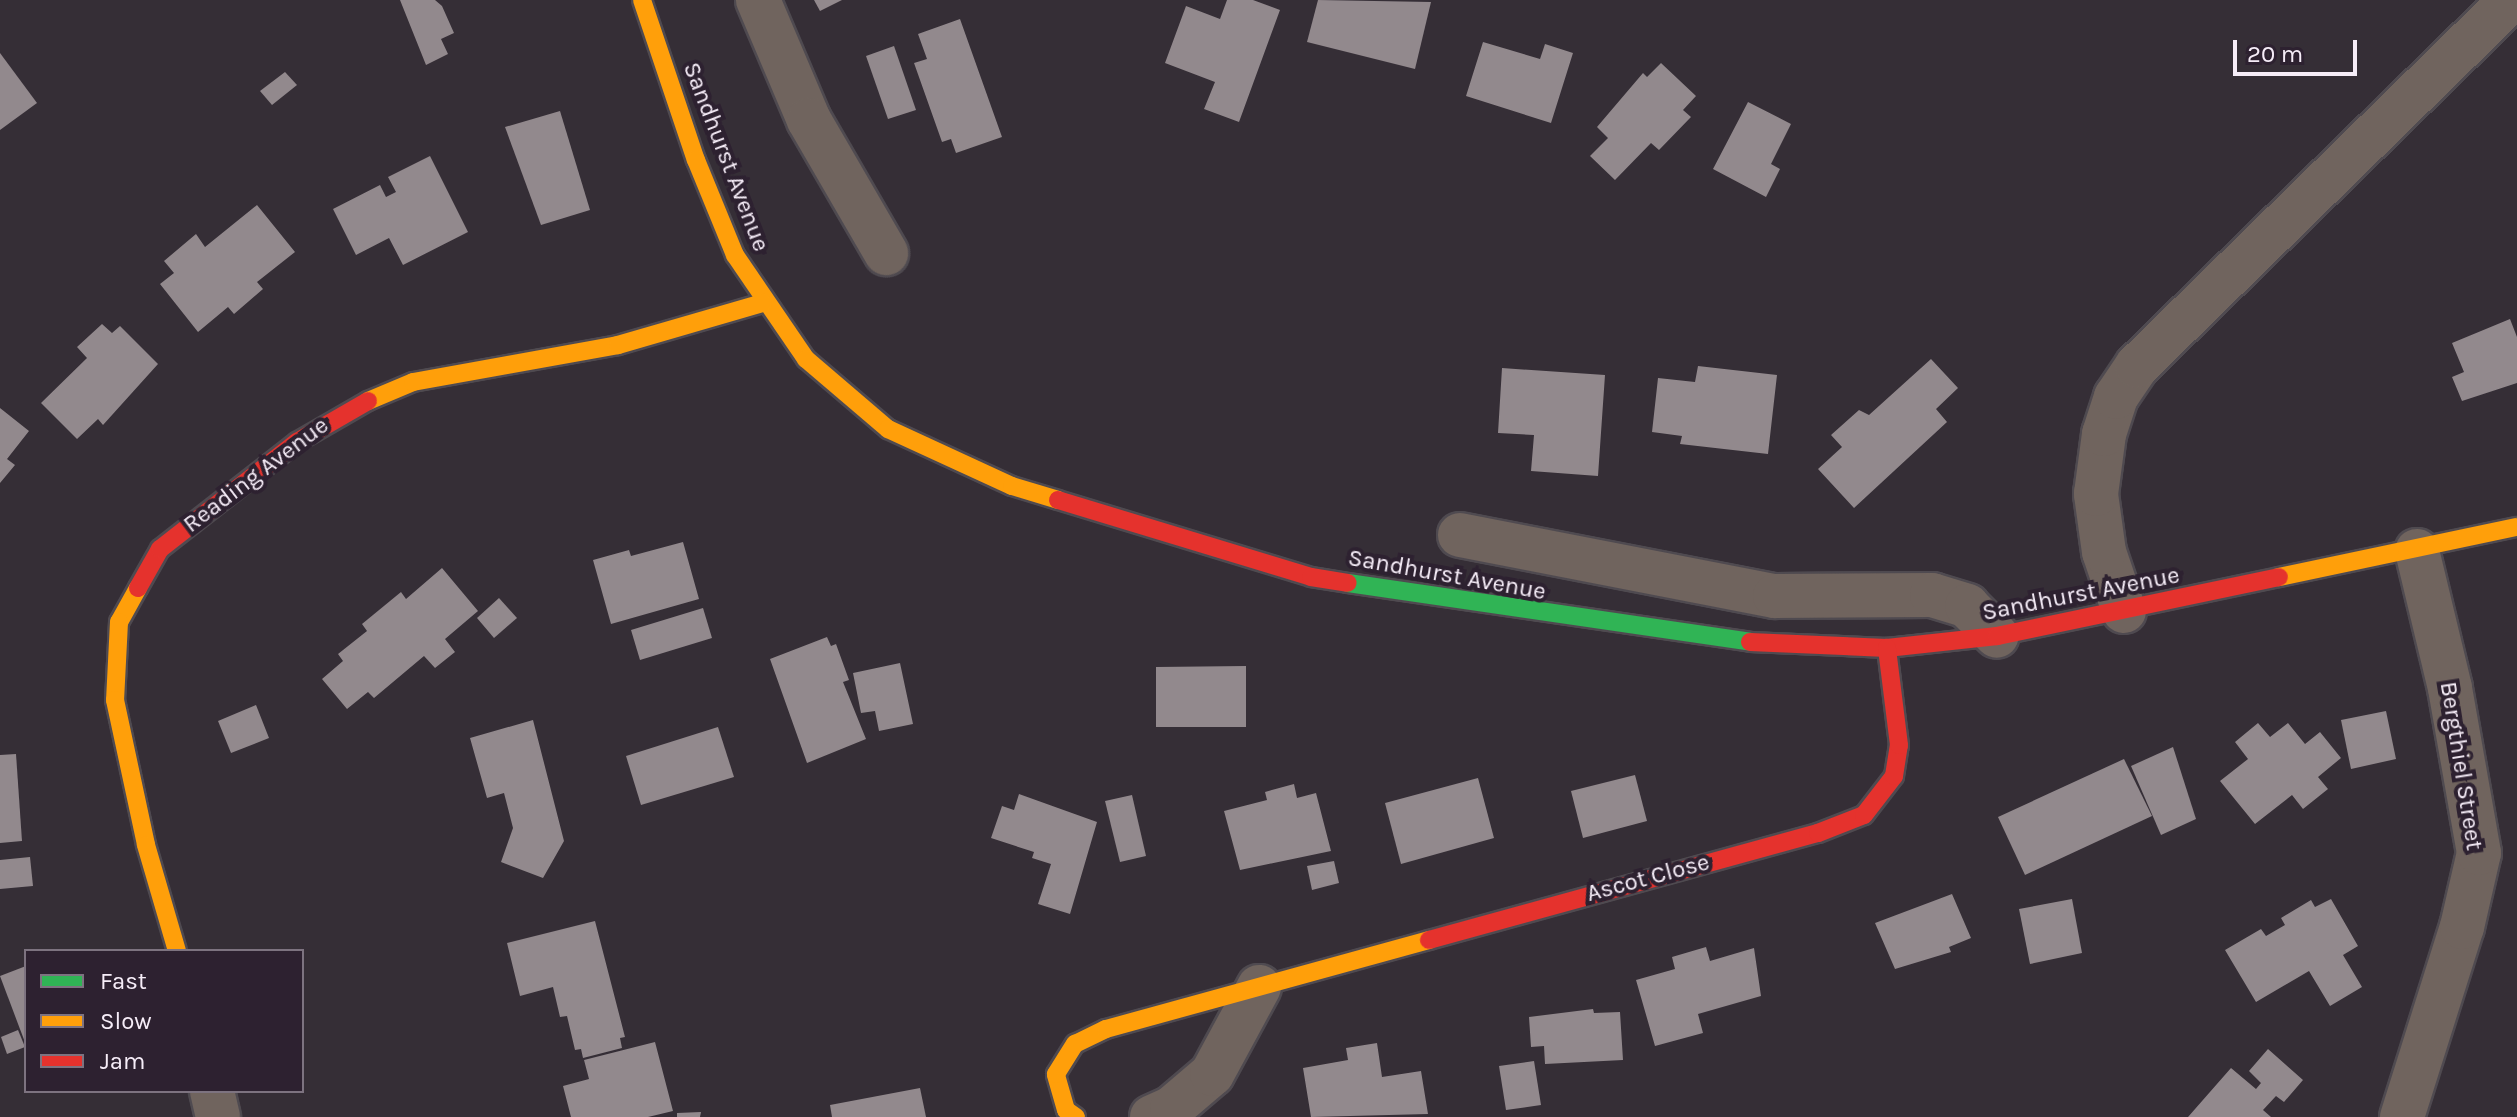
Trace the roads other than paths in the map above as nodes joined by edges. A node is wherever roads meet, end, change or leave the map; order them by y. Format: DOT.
graph roads {
  1 [pos="642,0"];
  2 [pos="758,0"];
  3 [pos="2511,0"];
  4 [pos="886,253"];
  5 [pos="763,303"];
  6 [pos="2517,527"];
  7 [pos="1460,535"];
  8 [pos="2417,551"];
  9 [pos="2124,611"];
  10 [pos="1997,636"];
  11 [pos="1887,648"];
  12 [pos="176,949"];
  13 [pos="1259,987"];
  14 [pos="212,1093"];
  15 [pos="218,1117"];
  16 [pos="1076,1117"];
  17 [pos="1152,1117"];
  18 [pos="2402,1117"];
  1 -- 5 [label="street, Sandhurst Avenue"];
  2 -- 4 [label="street"];
  3 -- 9 [label="street"];
  5 -- 11 [label="street, Sandhurst Avenue"];
  5 -- 12 [label="street, Reading Avenue"];
  6 -- 8 [label="street, Sandhurst Avenue"];
  7 -- 10 [label="street"];
  8 -- 9 [label="street, Sandhurst Avenue"];
  8 -- 18 [label="street, Bergthiel Street"];
  9 -- 10 [label="street, Sandhurst Avenue"];
  10 -- 11 [label="street, Sandhurst Avenue"];
  11 -- 13 [label="street, Ascot Close"];
  13 -- 16 [label="street, Ascot Close"];
  13 -- 17 [label="street"];
  14 -- 15 [label="street"];
}
